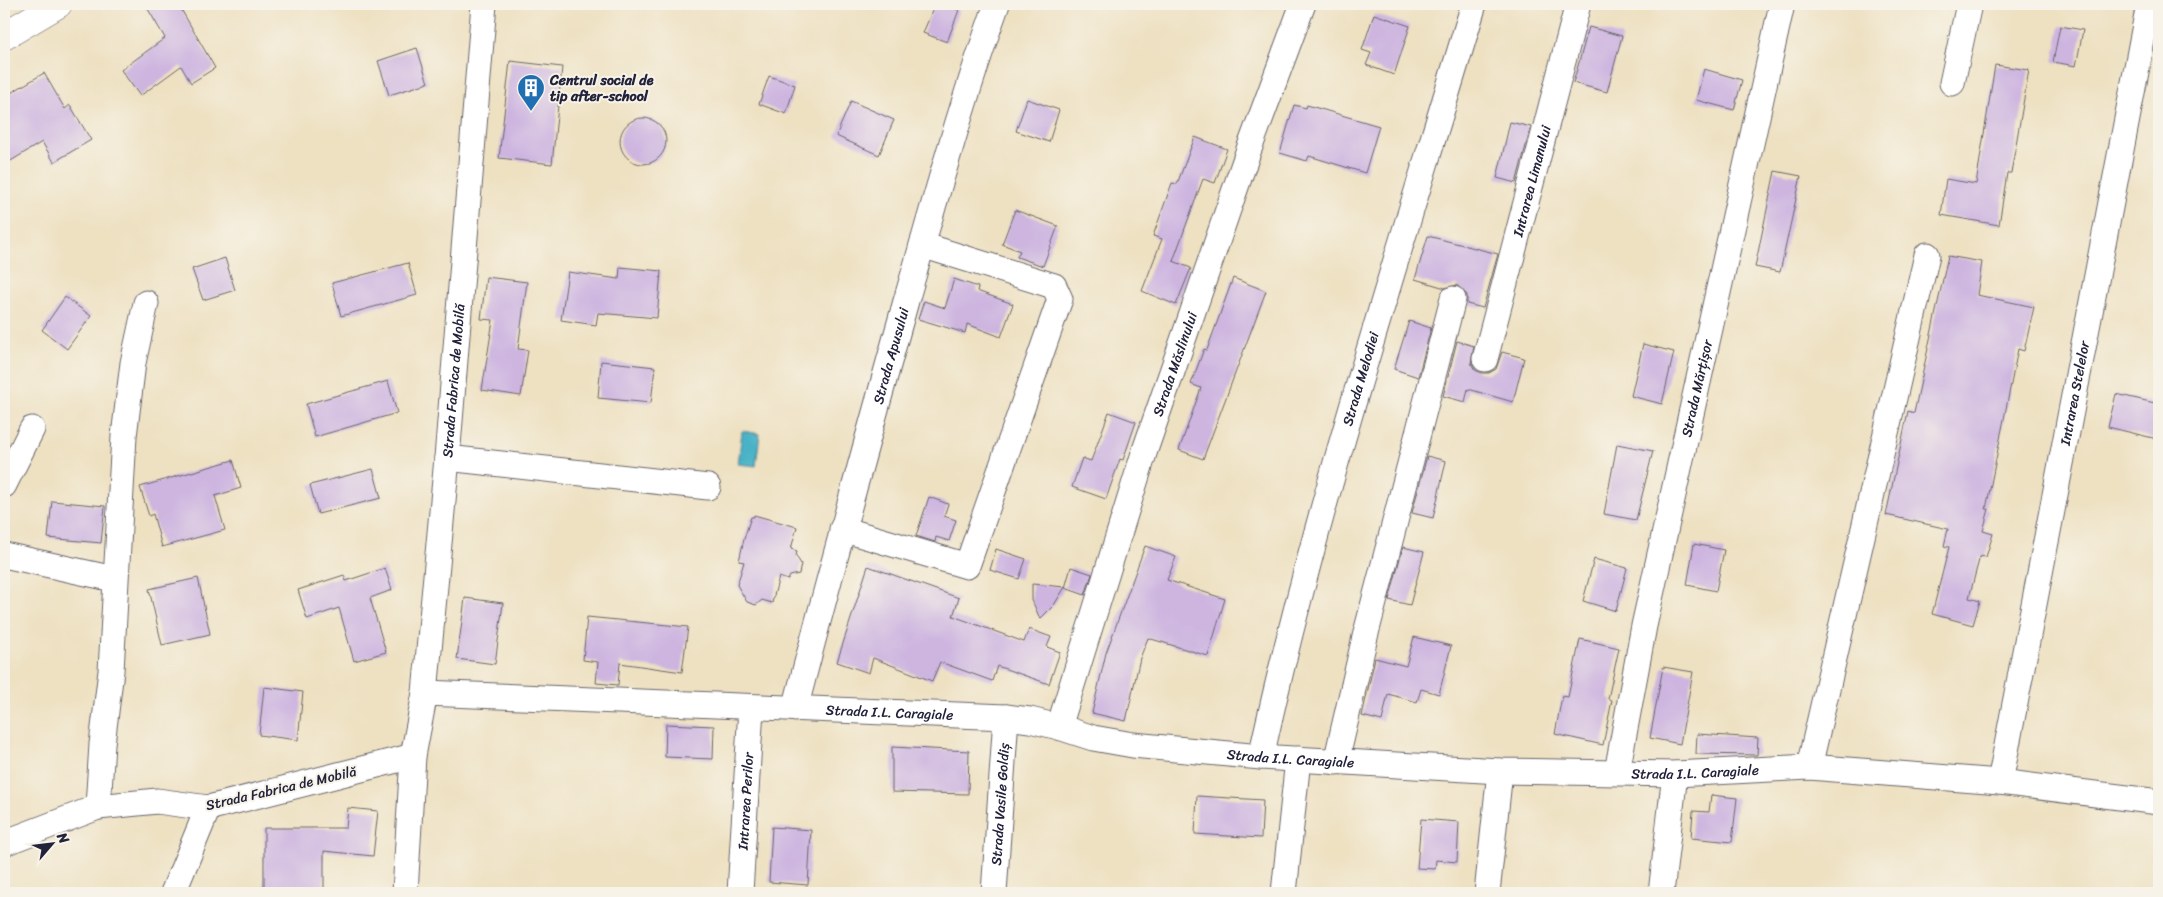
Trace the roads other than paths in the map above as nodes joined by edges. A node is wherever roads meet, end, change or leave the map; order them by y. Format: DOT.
graph roads {
  1 [pos="58,4"];
  2 [pos="484,4"];
  3 [pos="997,4"];
  4 [pos="1302,4"];
  5 [pos="1474,4"];
  6 [pos="1578,4"];
  7 [pos="1782,4"];
  8 [pos="1969,4"];
  9 [pos="2149,4"];
  10 [pos="4,36"];
  11 [pos="1952,83"];
  12 [pos="922,245"];
  13 [pos="1927,255"];
  14 [pos="1453,299"];
  15 [pos="146,303"];
  16 [pos="1485,359"];
  17 [pos="32,429"];
  18 [pos="447,458"];
  19 [pos="4,484"];
  20 [pos="708,488"];
  21 [pos="842,529"];
  22 [pos="4,555"];
  23 [pos="114,579"];
  24 [pos="425,694"];
  25 [pos="751,708"];
  26 [pos="795,709"];
  27 [pos="1006,717"];
  28 [pos="1059,727"];
  29 [pos="414,756"];
  30 [pos="1261,757"];
  31 [pos="1298,759"];
  32 [pos="1336,762"];
  33 [pos="1810,767"];
  34 [pos="1500,771"];
  35 [pos="1617,772"];
  36 [pos="1675,774"];
  37 [pos="2000,782"];
  38 [pos="2159,802"];
  39 [pos="98,807"];
  40 [pos="208,808"];
  41 [pos="4,842"];
  42 [pos="173,893"];
  43 [pos="405,893"];
  44 [pos="740,893"];
  45 [pos="994,893"];
  46 [pos="1284,893"];
  47 [pos="1487,893"];
  48 [pos="1661,893"];
  1 -- 10 [label="main road"];
  2 -- 18 [label="street, Strada Fabrica de Mobilă"];
  3 -- 12 [label="street, Strada Apusului"];
  4 -- 28 [label="street, Strada Măslinului"];
  5 -- 30 [label="street, Strada Melodiei"];
  6 -- 16 [label="street, Intrarea Limanului"];
  7 -- 35 [label="street, Strada Mărțișor"];
  8 -- 11 [label="street"];
  9 -- 37 [label="street, Intrarea Stelelor"];
  12 -- 21 [label="street, Strada Apusului"];
  12 -- 21 [label="street"];
  13 -- 33 [label="street"];
  14 -- 32 [label="street"];
  15 -- 23 [label="street"];
  17 -- 19 [label="street"];
  18 -- 20 [label="street"];
  18 -- 24 [label="street, Strada Fabrica de Mobilă"];
  21 -- 26 [label="street, Strada Apusului"];
  22 -- 23 [label="street"];
  23 -- 39 [label="street"];
  24 -- 25 [label="street, Strada I.L. Caragiale"];
  24 -- 29 [label="street, Strada Fabrica de Mobilă"];
  25 -- 26 [label="street, Strada I.L. Caragiale"];
  25 -- 44 [label="street, Intrarea Perilor"];
  26 -- 27 [label="street, Strada I.L. Caragiale"];
  27 -- 28 [label="street, Strada I.L. Caragiale"];
  27 -- 45 [label="street, Strada Vasile Goldiș"];
  28 -- 30 [label="street, Strada I.L. Caragiale"];
  29 -- 40 [label="street, Strada Fabrica de Mobilă"];
  29 -- 43 [label="street, Strada Fabrica de Mobilă"];
  30 -- 31 [label="street, Strada I.L. Caragiale"];
  31 -- 32 [label="street, Strada I.L. Caragiale"];
  31 -- 46 [label="street"];
  32 -- 34 [label="street, Strada I.L. Caragiale"];
  33 -- 36 [label="street, Strada I.L. Caragiale"];
  33 -- 37 [label="street, Strada I.L. Caragiale"];
  34 -- 35 [label="street, Strada I.L. Caragiale"];
  34 -- 47 [label="street"];
  35 -- 36 [label="street, Strada I.L. Caragiale"];
  36 -- 48 [label="street"];
  37 -- 38 [label="street, Strada I.L. Caragiale"];
  39 -- 40 [label="street, Strada Fabrica de Mobilă"];
  39 -- 41 [label="street, Strada Fabrica de Mobilă"];
  40 -- 42 [label="street"];
}
